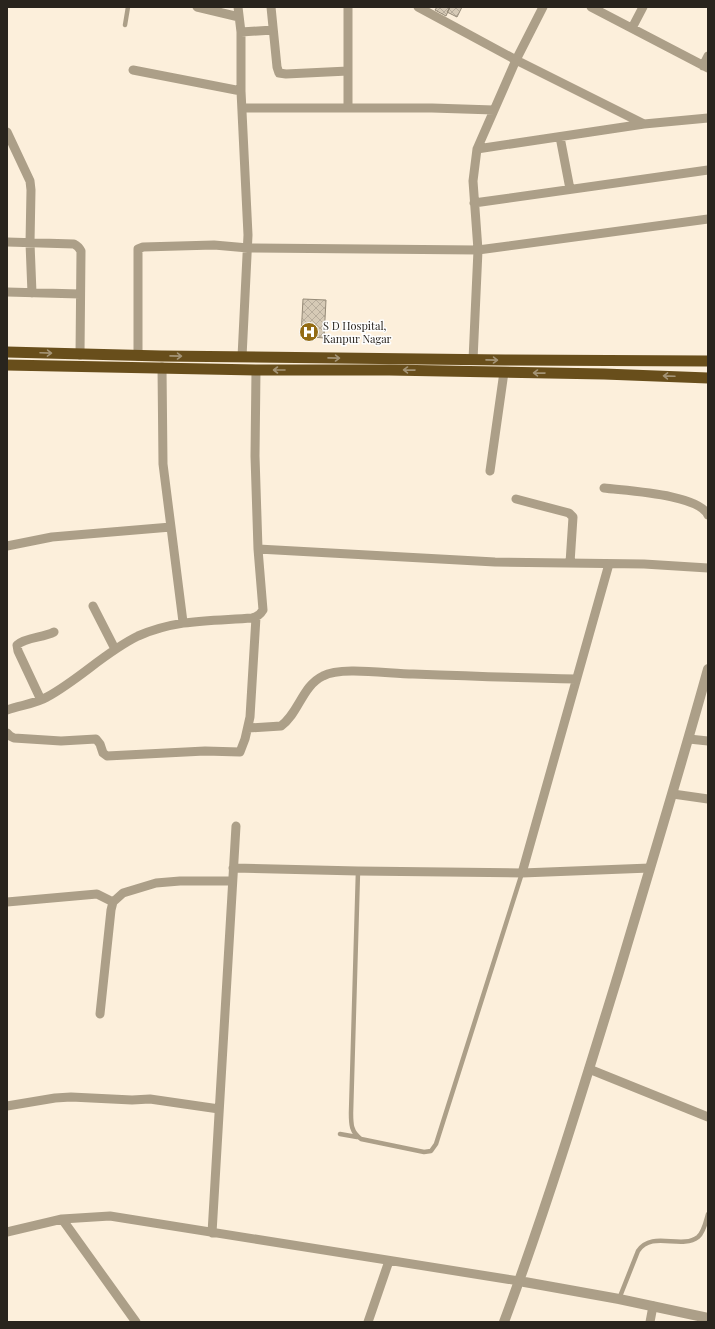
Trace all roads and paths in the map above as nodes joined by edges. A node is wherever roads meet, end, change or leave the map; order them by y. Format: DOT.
graph roads {
  1 [pos="128,7"];
  2 [pos="198,7"];
  3 [pos="238,7"];
  4 [pos="271,7"];
  5 [pos="348,7"];
  6 [pos="418,7"];
  7 [pos="543,7"];
  8 [pos="591,7"];
  9 [pos="643,7"];
  10 [pos="239,17"];
  11 [pos="125,25"];
  12 [pos="632,28"];
  13 [pos="273,30"];
  14 [pos="241,32"];
  15 [pos="708,56"];
  16 [pos="516,60"];
  17 [pos="706,67"];
  18 [pos="133,70"];
  19 [pos="348,71"];
  20 [pos="241,91"];
  21 [pos="243,108"];
  22 [pos="348,108"];
  23 [pos="494,110"];
  24 [pos="708,118"];
  25 [pos="644,124"];
  26 [pos="7,132"];
  27 [pos="560,136"];
  28 [pos="477,149"];
  29 [pos="708,170"];
  30 [pos="570,189"];
  31 [pos="474,203"];
  32 [pos="708,219"];
  33 [pos="7,242"];
  34 [pos="30,243"];
  35 [pos="248,248"];
  36 [pos="478,250"];
  37 [pos="7,292"];
  38 [pos="32,293"];
  39 [pos="80,294"];
  40 [pos="7,352"];
  41 [pos="80,355"];
  42 [pos="138,356"];
  43 [pos="242,357"];
  44 [pos="473,360"];
  45 [pos="708,361"];
  46 [pos="7,365"];
  47 [pos="162,367"];
  48 [pos="256,370"];
  49 [pos="504,372"];
  50 [pos="708,378"];
  51 [pos="490,471"];
  52 [pos="604,488"];
  53 [pos="516,499"];
  54 [pos="708,515"];
  55 [pos="171,527"];
  56 [pos="7,546"];
  57 [pos="258,549"];
  58 [pos="570,563"];
  59 [pos="609,564"];
  60 [pos="708,568"];
  61 [pos="93,606"];
  62 [pos="256,617"];
  63 [pos="183,622"];
  64 [pos="54,632"];
  65 [pos="115,649"];
  66 [pos="708,668"];
  67 [pos="576,679"];
  68 [pos="41,700"];
  69 [pos="7,710"];
  70 [pos="248,728"];
  71 [pos="7,733"];
  72 [pos="689,739"];
  73 [pos="708,741"];
  74 [pos="673,794"];
  75 [pos="708,799"];
  76 [pos="236,826"];
  77 [pos="233,868"];
  78 [pos="650,868"];
  79 [pos="358,871"];
  80 [pos="522,873"];
  81 [pos="232,881"];
  82 [pos="7,902"];
  83 [pos="113,902"];
  84 [pos="100,1014"];
  85 [pos="589,1069"];
  86 [pos="7,1106"];
  87 [pos="219,1108"];
  88 [pos="708,1117"];
  89 [pos="340,1134"];
  90 [pos="357,1136"];
  91 [pos="708,1214"];
  92 [pos="62,1219"];
  93 [pos="7,1232"];
  94 [pos="212,1233"];
  95 [pos="389,1261"];
  96 [pos="519,1281"];
  97 [pos="619,1299"];
  98 [pos="653,1306"];
  99 [pos="708,1318"];
  100 [pos="136,1322"];
  101 [pos="368,1322"];
  102 [pos="504,1322"];
  103 [pos="650,1322"];
  1 -- 11 [label="lane"];
  2 -- 10 [label="street"];
  3 -- 10 [label="street"];
  4 -- 13 [label="street"];
  5 -- 19 [label="street"];
  6 -- 16 [label="street"];
  7 -- 16 [label="street"];
  8 -- 12 [label="street"];
  9 -- 12 [label="street"];
  10 -- 14 [label="street"];
  12 -- 17 [label="street"];
  13 -- 14 [label="street"];
  13 -- 19 [label="street"];
  14 -- 20 [label="street"];
  15 -- 17 [label="street"];
  16 -- 23 [label="street"];
  16 -- 25 [label="street"];
  18 -- 20 [label="street"];
  19 -- 22 [label="street"];
  20 -- 21 [label="street"];
  21 -- 22 [label="street"];
  21 -- 35 [label="street"];
  22 -- 23 [label="street"];
  23 -- 28 [label="street"];
  24 -- 25 [label="street"];
  25 -- 27 [label="street"];
  26 -- 34 [label="street"];
  27 -- 28 [label="street"];
  27 -- 30 [label="street"];
  28 -- 31 [label="street"];
  29 -- 30 [label="street"];
  30 -- 31 [label="street"];
  31 -- 36 [label="street"];
  32 -- 36 [label="street"];
  33 -- 34 [label="street"];
  34 -- 38 [label="street"];
  34 -- 39 [label="street"];
  35 -- 36 [label="street"];
  35 -- 42 [label="street"];
  35 -- 43 [label="street"];
  36 -- 44 [label="street"];
  37 -- 38 [label="street"];
  38 -- 39 [label="street"];
  39 -- 41 [label="street"];
  40 -- 41 [label="highway, one-way"];
  41 -- 42 [label="highway"];
  42 -- 43 [label="highway, one-way"];
  43 -- 44 [label="highway, one-way"];
  44 -- 45 [label="highway, one-way"];
  46 -- 47 [label="highway"];
  47 -- 48 [label="highway"];
  47 -- 55 [label="street"];
  49 -- 48 [label="highway, one-way"];
  48 -- 57 [label="street"];
  50 -- 49 [label="highway, one-way"];
  49 -- 51 [label="street"];
  52 -- 54 [label="street"];
  53 -- 58 [label="street"];
  55 -- 56 [label="street"];
  55 -- 63 [label="street"];
  57 -- 58 [label="street"];
  57 -- 62 [label="street"];
  58 -- 59 [label="street"];
  59 -- 60 [label="street"];
  59 -- 67 [label="street"];
  61 -- 65 [label="street"];
  62 -- 63 [label="street"];
  62 -- 70 [label="street"];
  63 -- 65 [label="street"];
  64 -- 68 [label="street"];
  65 -- 68 [label="street"];
  66 -- 72 [label="street"];
  67 -- 70 [label="street"];
  67 -- 80 [label="street"];
  68 -- 69 [label="street"];
  70 -- 71 [label="street"];
  72 -- 73 [label="street"];
  72 -- 74 [label="street"];
  74 -- 75 [label="street"];
  74 -- 78 [label="street"];
  76 -- 77 [label="street"];
  77 -- 79 [label="street"];
  77 -- 81 [label="street"];
  78 -- 80 [label="street"];
  78 -- 85 [label="street"];
  79 -- 80 [label="street"];
  79 -- 90 [label="lane"];
  80 -- 90 [label="lane"];
  81 -- 83 [label="street"];
  81 -- 87 [label="street"];
  82 -- 83 [label="street"];
  83 -- 84 [label="street"];
  85 -- 88 [label="street"];
  85 -- 96 [label="street"];
  86 -- 87 [label="street"];
  87 -- 94 [label="street"];
  89 -- 90 [label="lane"];
  91 -- 97 [label="lane"];
  92 -- 93 [label="street"];
  92 -- 94 [label="street"];
  92 -- 100 [label="street"];
  94 -- 95 [label="street"];
  95 -- 96 [label="street"];
  95 -- 101 [label="street"];
  96 -- 97 [label="street"];
  96 -- 102 [label="street"];
  97 -- 98 [label="street"];
  98 -- 99 [label="street"];
  98 -- 103 [label="street"];
}
